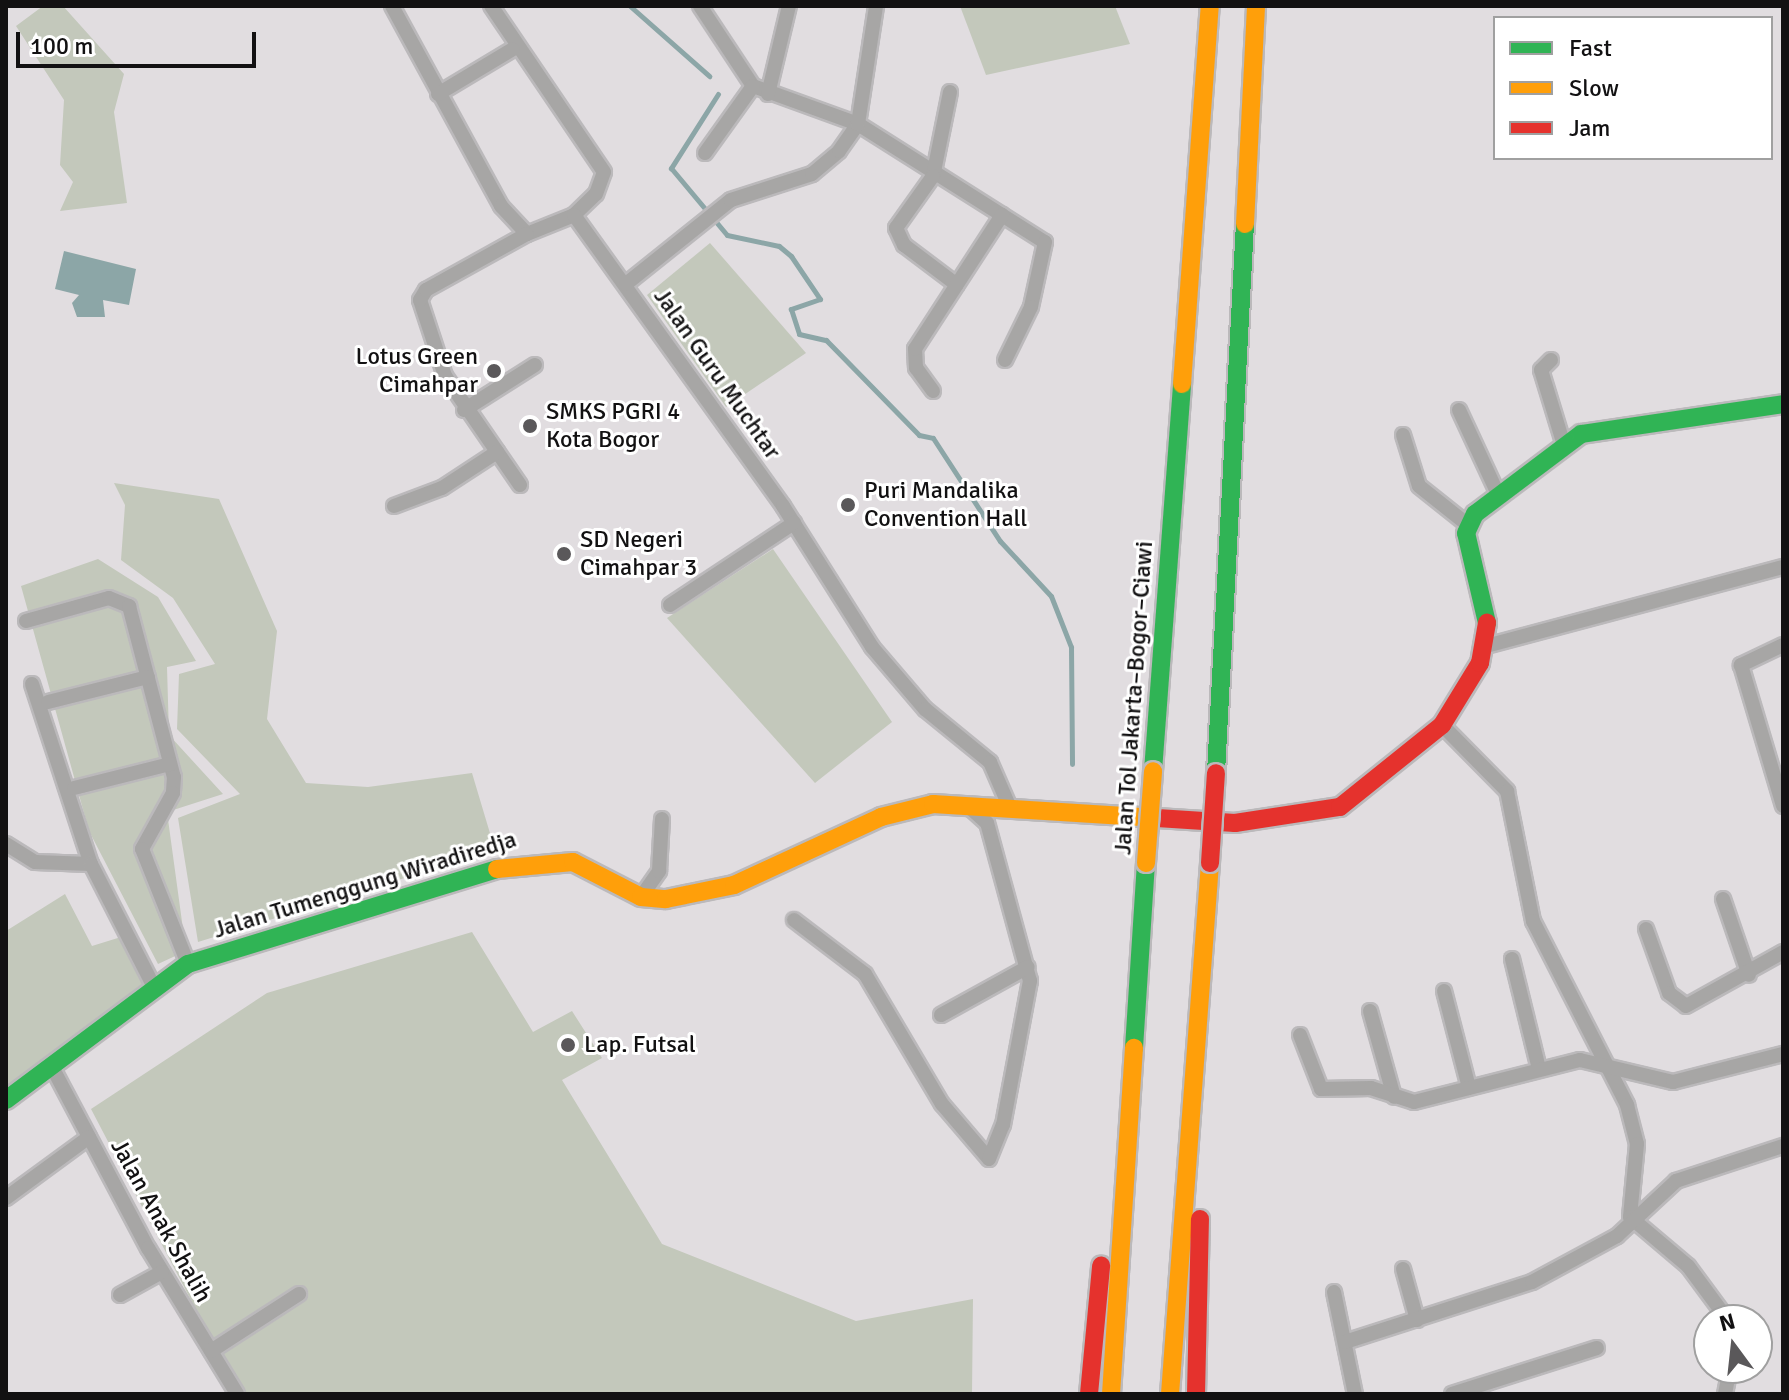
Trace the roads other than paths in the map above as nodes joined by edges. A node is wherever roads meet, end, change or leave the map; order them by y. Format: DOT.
graph roads {
  1 [pos="392,6"];
  2 [pos="491,6"];
  3 [pos="700,6"];
  4 [pos="789,6"];
  5 [pos="876,6"];
  6 [pos="1210,6"];
  7 [pos="1256,6"];
  8 [pos="513,49"];
  9 [pos="753,86"];
  10 [pos="950,92"];
  11 [pos="438,94"];
  12 [pos="768,94"];
  13 [pos="858,124"];
  14 [pos="705,153"];
  15 [pos="933,176"];
  16 [pos="574,215"];
  17 [pos="1002,215"];
  18 [pos="527,234"];
  19 [pos="626,284"];
  20 [pos="957,285"];
  21 [pos="1005,360"];
  22 [pos="1551,360"];
  23 [pos="535,365"];
  24 [pos="933,391"];
  25 [pos="1783,404"];
  26 [pos="464,410"];
  27 [pos="1459,410"];
  28 [pos="1403,435"];
  29 [pos="1563,442"];
  30 [pos="497,452"];
  31 [pos="520,485"];
  32 [pos="1498,494"];
  33 [pos="394,506"];
  34 [pos="794,523"];
  35 [pos="1468,525"];
  36 [pos="1783,567"];
  37 [pos="670,605"];
  38 [pos="26,621"];
  39 [pos="1783,645"];
  40 [pos="1486,646"];
  41 [pos="148,677"];
  42 [pos="32,684"];
  43 [pos="48,702"];
  44 [pos="1442,725"];
  45 [pos="170,764"];
  46 [pos="74,788"];
  47 [pos="962,802"];
  48 [pos="1783,806"];
  49 [pos="1010,808"];
  50 [pos="662,819"];
  51 [pos="6,844"];
  52 [pos="91,864"];
  53 [pos="641,897"];
  54 [pos="1723,899"];
  55 [pos="794,920"];
  56 [pos="1646,929"];
  57 [pos="1783,952"];
  58 [pos="1512,959"];
  59 [pos="188,964"];
  60 [pos="1028,967"];
  61 [pos="1749,975"];
  62 [pos="1138,984"];
  63 [pos="153,985"];
  64 [pos="1444,991"];
  65 [pos="1370,1011"];
  66 [pos="941,1015"];
  67 [pos="1300,1035"];
  68 [pos="1783,1054"];
  69 [pos="1602,1062"];
  70 [pos="1196,1063"];
  71 [pos="52,1067"];
  72 [pos="1539,1069"];
  73 [pos="1469,1088"];
  74 [pos="1394,1097"];
  75 [pos="6,1100"];
  76 [pos="89,1137"];
  77 [pos="1783,1146"];
  78 [pos="6,1198"];
  79 [pos="1630,1217"];
  80 [pos="1403,1269"];
  81 [pos="162,1272"];
  82 [pos="1334,1292"];
  83 [pos="299,1294"];
  84 [pos="120,1295"];
  85 [pos="1716,1304"];
  86 [pos="1417,1320"];
  87 [pos="1345,1342"];
  88 [pos="1597,1348"];
  89 [pos="211,1351"];
  90 [pos="237,1394"];
  91 [pos="1089,1394"];
  92 [pos="1111,1394"];
  93 [pos="1170,1394"];
  94 [pos="1196,1394"];
  95 [pos="1355,1394"];
  96 [pos="1452,1394"];
  1 -- 11 [label="street"];
  2 -- 8 [label="street"];
  3 -- 9 [label="street"];
  4 -- 12 [label="street"];
  5 -- 13 [label="street"];
  6 -- 62 [label="main road, Jalan Tol Jakarta–Bogor–Ciawi, bridge"];
  7 -- 70 [label="main road, bridge"];
  8 -- 11 [label="street"];
  8 -- 16 [label="street"];
  9 -- 12 [label="street"];
  9 -- 14 [label="street"];
  10 -- 15 [label="street"];
  11 -- 18 [label="street"];
  12 -- 13 [label="street"];
  13 -- 15 [label="street"];
  13 -- 19 [label="street"];
  15 -- 17 [label="street"];
  15 -- 20 [label="street"];
  16 -- 18 [label="street"];
  16 -- 19 [label="street, Jalan Guru Muchtar"];
  17 -- 20 [label="street"];
  17 -- 21 [label="street"];
  18 -- 26 [label="street"];
  19 -- 34 [label="street, Jalan Guru Muchtar"];
  20 -- 24 [label="street"];
  22 -- 29 [label="street"];
  23 -- 26 [label="street"];
  25 -- 29 [label="main road"];
  26 -- 30 [label="street"];
  27 -- 32 [label="street"];
  28 -- 35 [label="street"];
  29 -- 32 [label="main road"];
  30 -- 31 [label="street"];
  30 -- 33 [label="street"];
  32 -- 35 [label="main road"];
  34 -- 37 [label="street"];
  34 -- 49 [label="street, Jalan Guru Muchtar"];
  35 -- 40 [label="main road"];
  36 -- 40 [label="street"];
  38 -- 41 [label="street"];
  39 -- 48 [label="street"];
  40 -- 44 [label="main road"];
  41 -- 43 [label="street"];
  41 -- 45 [label="street"];
  42 -- 52 [label="street"];
  44 -- 49 [label="main road"];
  44 -- 69 [label="street"];
  45 -- 46 [label="street"];
  45 -- 59 [label="street"];
  47 -- 49 [label="main road"];
  47 -- 53 [label="main road"];
  47 -- 60 [label="street"];
  50 -- 53 [label="street"];
  51 -- 52 [label="street"];
  52 -- 63 [label="street"];
  53 -- 59 [label="main road, Jalan Tumenggung Wiradiredja"];
  54 -- 61 [label="street"];
  55 -- 60 [label="street"];
  56 -- 61 [label="street"];
  57 -- 61 [label="street"];
  58 -- 72 [label="street"];
  59 -- 63 [label="main road, Jalan Tumenggung Wiradiredja"];
  60 -- 66 [label="street"];
  62 -- 91 [label="main road"];
  62 -- 92 [label="main road, Jalan Tol Jakarta–Bogor–Ciawi"];
  63 -- 71 [label="main road, Jalan Tumenggung Wiradiredja"];
  64 -- 73 [label="street"];
  65 -- 74 [label="street"];
  67 -- 74 [label="street"];
  68 -- 69 [label="street"];
  69 -- 72 [label="street"];
  69 -- 79 [label="street"];
  70 -- 93 [label="main road"];
  70 -- 94 [label="main road"];
  71 -- 75 [label="main road, Jalan Tumenggung Wiradiredja"];
  71 -- 76 [label="street, Jalan Anak Shalih"];
  72 -- 73 [label="street"];
  73 -- 74 [label="street"];
  76 -- 78 [label="street"];
  76 -- 81 [label="street, Jalan Anak Shalih"];
  77 -- 79 [label="street"];
  79 -- 85 [label="street"];
  79 -- 86 [label="street"];
  80 -- 86 [label="street"];
  81 -- 84 [label="street"];
  81 -- 89 [label="street, Jalan Anak Shalih"];
  82 -- 87 [label="street"];
  83 -- 89 [label="street"];
  86 -- 87 [label="street"];
  87 -- 95 [label="street"];
  88 -- 96 [label="street"];
  89 -- 90 [label="street, Jalan Anak Shalih"];
}
